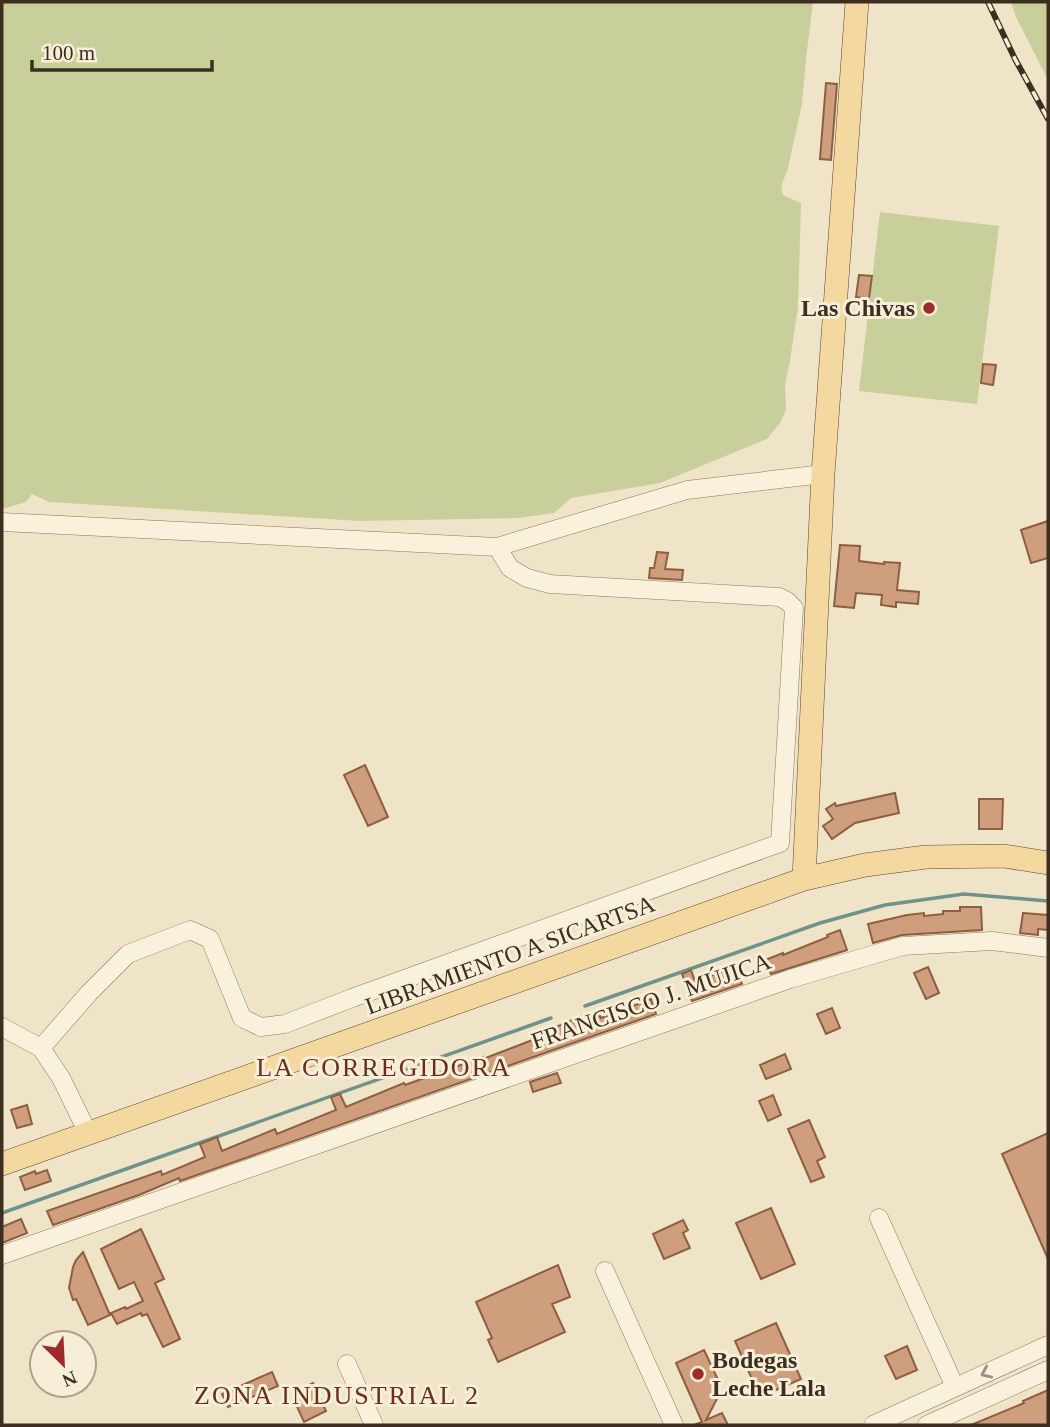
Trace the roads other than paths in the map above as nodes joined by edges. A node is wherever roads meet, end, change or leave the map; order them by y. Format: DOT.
graph roads {
  1 [pos="857,2"];
  2 [pos="823,474"];
  3 [pos="2,522"];
  4 [pos="497,547"];
  5 [pos="1048,863"];
  6 [pos="804,879"];
  7 [pos="1048,948"];
  8 [pos="2,1027"];
  9 [pos="41,1048"];
  10 [pos="88,1133"];
  11 [pos="2,1164"];
  12 [pos="879,1218"];
  13 [pos="2,1255"];
  14 [pos="605,1271"];
  15 [pos="1048,1345"];
  16 [pos="347,1364"];
  17 [pos="1048,1370"];
  18 [pos="955,1387"];
  19 [pos="949,1421"];
  20 [pos="374,1425"];
  21 [pos="674,1425"];
  22 [pos="873,1425"];
  23 [pos="927,1425"];
  1 -- 2 [label="main road"];
  2 -- 4 [label="street"];
  2 -- 6 [label="main road"];
  3 -- 4 [label="street"];
  4 -- 9 [label="street"];
  5 -- 6 [label="main road, LIBRAMIENTO A SICARTSA"];
  6 -- 10 [label="main road, LIBRAMIENTO A SICARTSA"];
  7 -- 13 [label="street, FRANCISCO J. MÚJICA"];
  8 -- 9 [label="street"];
  9 -- 10 [label="street"];
  10 -- 11 [label="main road, LIBRAMIENTO A SICARTSA"];
  12 -- 18 [label="street"];
  14 -- 21 [label="street"];
  15 -- 18 [label="street, one-way"];
  16 -- 20 [label="street"];
  17 -- 19 [label="street"];
  18 -- 22 [label="street"];
  19 -- 23 [label="street"];
}
